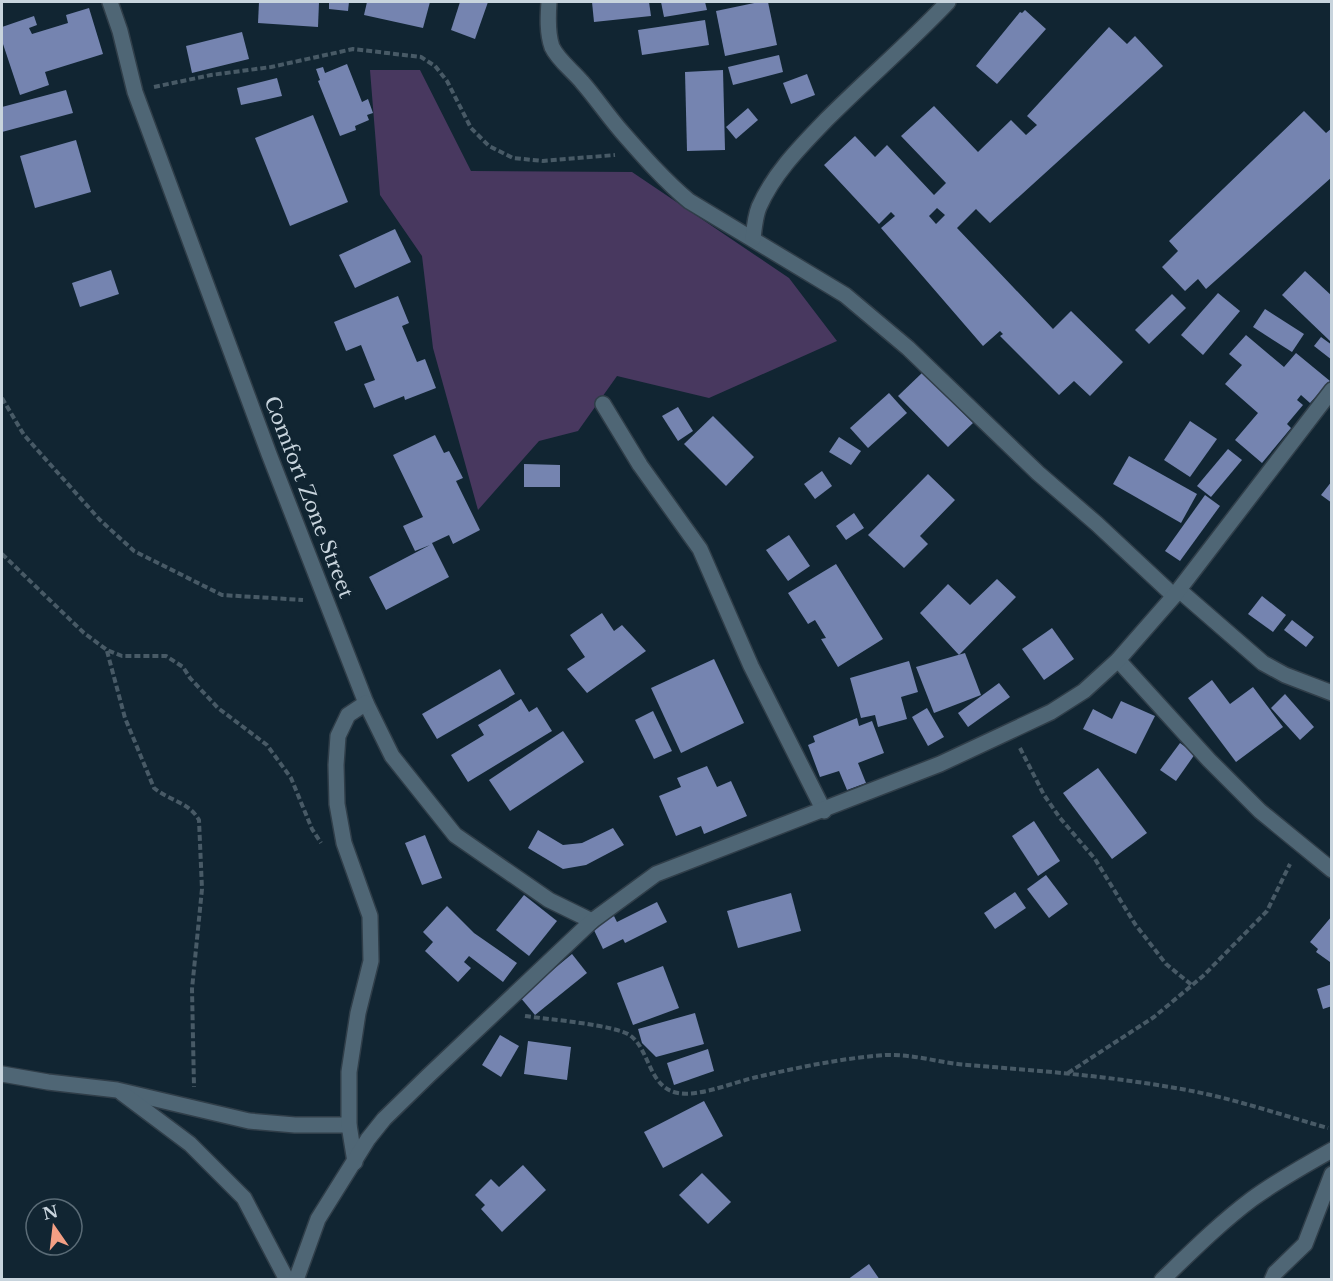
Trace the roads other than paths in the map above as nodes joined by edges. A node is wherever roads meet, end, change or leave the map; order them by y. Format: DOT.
graph roads {
  1 [pos="110,2"];
  2 [pos="549,2"];
  3 [pos="948,2"];
  4 [pos="753,239"];
  5 [pos="1332,390"];
  6 [pos="603,404"];
  7 [pos="1176,593"];
  8 [pos="1118,660"];
  9 [pos="1332,693"];
  10 [pos="366,703"];
  11 [pos="824,810"];
  12 [pos="1332,870"];
  13 [pos="592,921"];
  14 [pos="2,1074"];
  15 [pos="117,1090"];
  16 [pos="349,1125"];
  17 [pos="1332,1150"];
  18 [pos="355,1162"];
  19 [pos="1332,1174"];
  20 [pos="287,1280"];
  21 [pos="296,1280"];
  22 [pos="1162,1280"];
  23 [pos="1272,1280"];
  1 -- 10 [label="street, Comfort Zone Street"];
  2 -- 4 [label="street"];
  3 -- 4 [label="street"];
  4 -- 7 [label="street"];
  5 -- 7 [label="street"];
  6 -- 11 [label="street"];
  7 -- 8 [label="street"];
  7 -- 9 [label="street"];
  8 -- 11 [label="street"];
  8 -- 12 [label="street"];
  10 -- 13 [label="street, Comfort Zone Street"];
  10 -- 16 [label="street"];
  11 -- 13 [label="street"];
  13 -- 18 [label="street"];
  14 -- 15 [label="street"];
  15 -- 16 [label="street"];
  15 -- 20 [label="street"];
  16 -- 18 [label="street"];
  17 -- 22 [label="street"];
  18 -- 21 [label="street"];
  19 -- 23 [label="street"];
}
